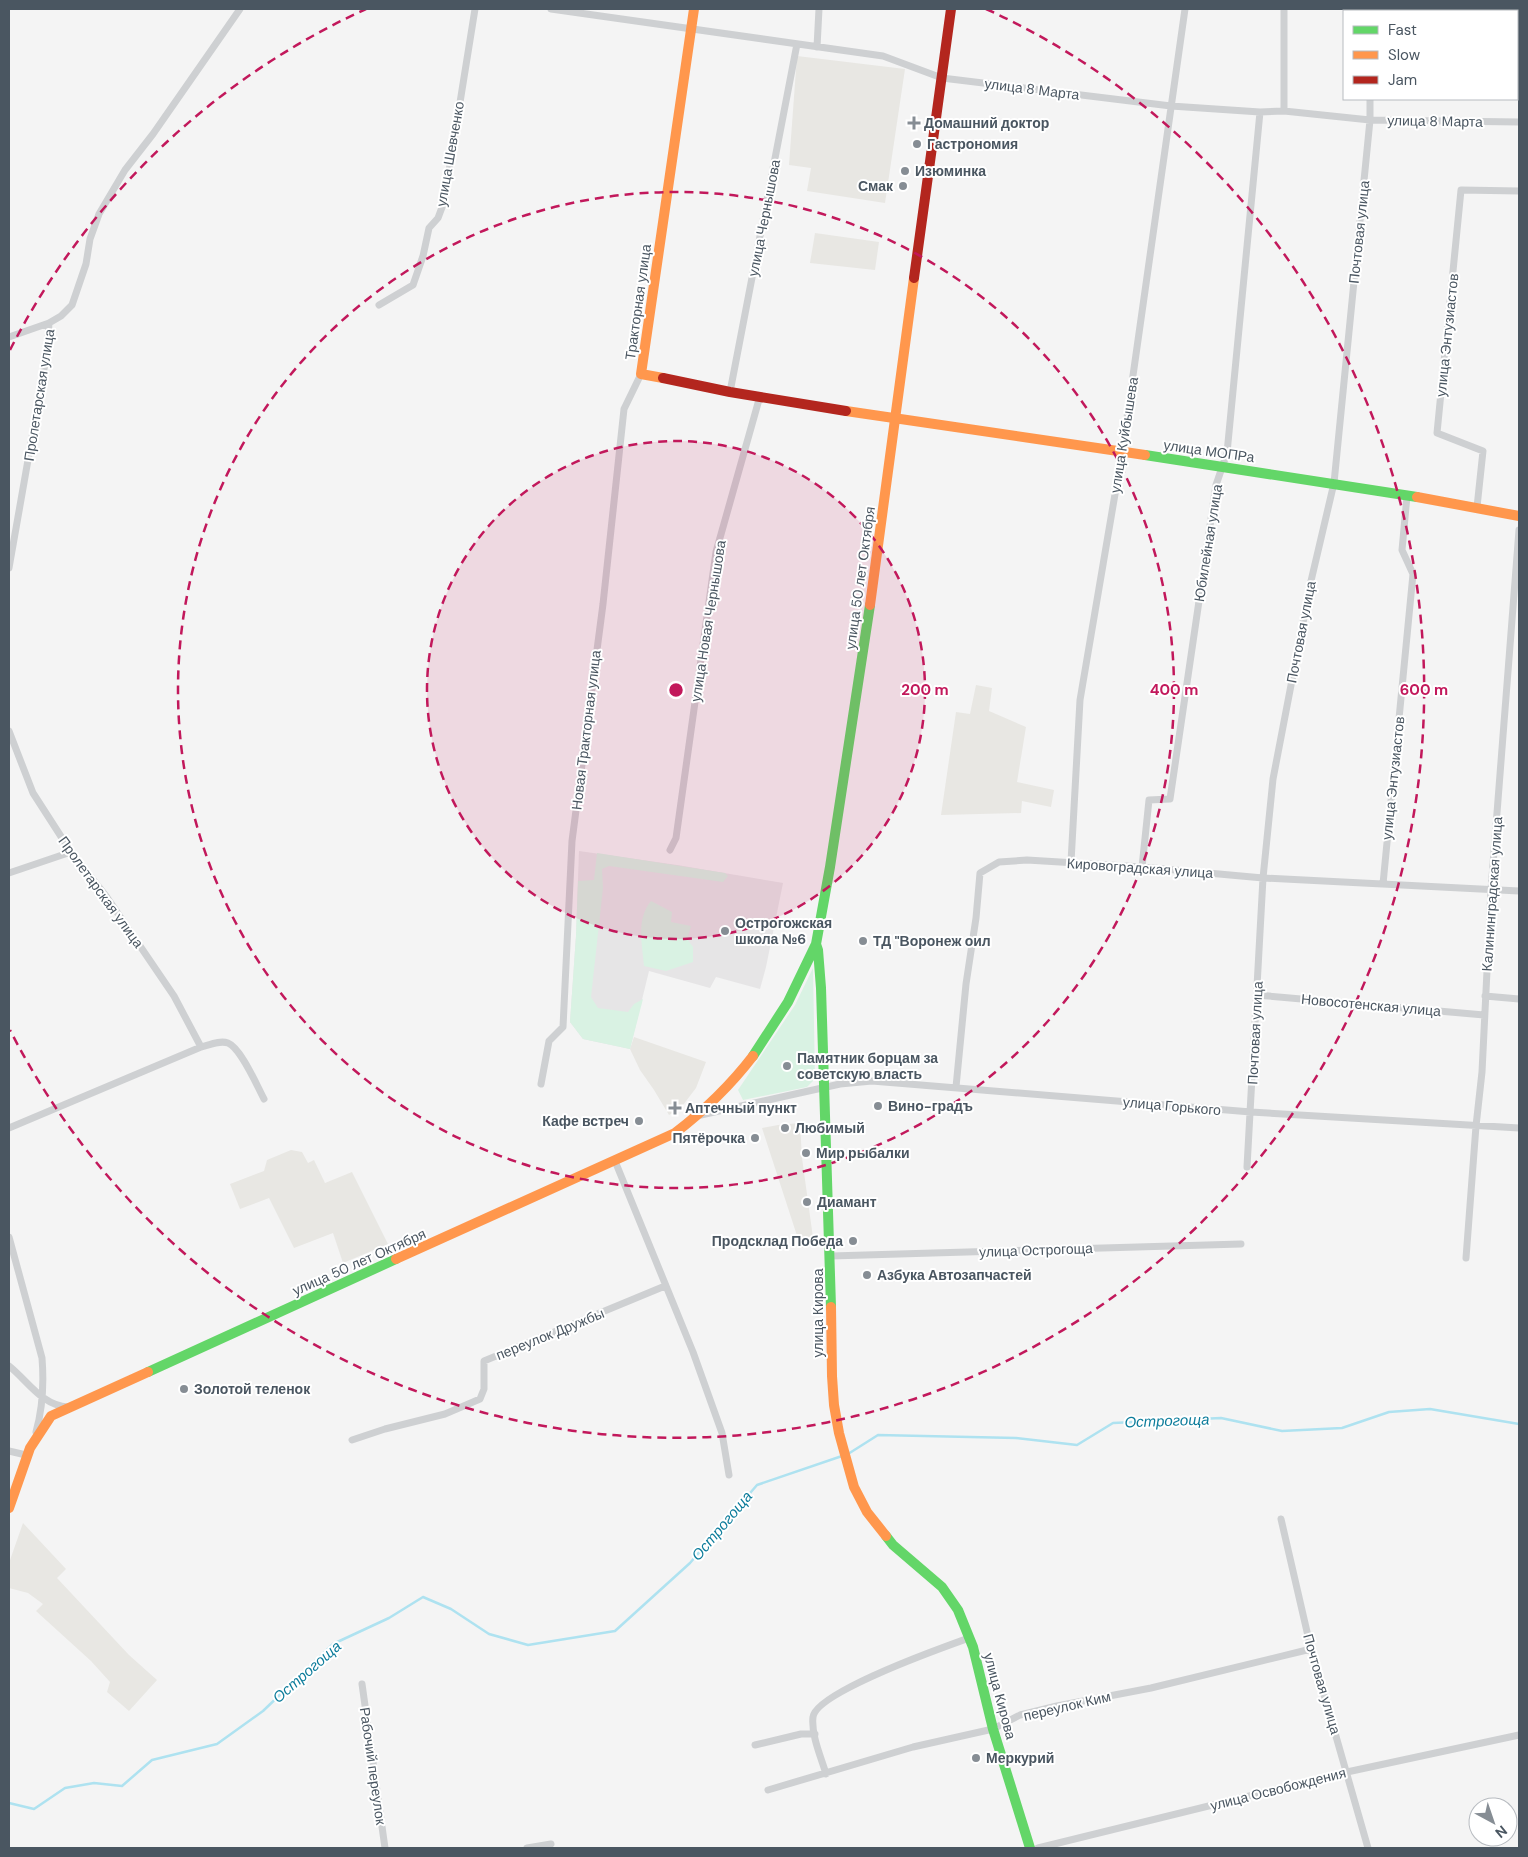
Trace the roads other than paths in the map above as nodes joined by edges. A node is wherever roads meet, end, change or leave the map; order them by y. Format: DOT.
graph roads {
  1 [pos="240,9"];
  2 [pos="474,9"];
  3 [pos="551,9"];
  4 [pos="694,9"];
  5 [pos="819,9"];
  6 [pos="951,9"];
  7 [pos="1185,9"];
  8 [pos="1284,9"];
  9 [pos="578,11"];
  10 [pos="691,29"];
  11 [pos="797,44"];
  12 [pos="817,47"];
  13 [pos="942,78"];
  14 [pos="1370,100"];
  15 [pos="1171,106"];
  16 [pos="1284,111"];
  17 [pos="1260,112"];
  18 [pos="1370,120"];
  19 [pos="1519,122"];
  20 [pos="1519,191"];
  21 [pos="379,304"];
  22 [pos="49,323"];
  23 [pos="9,337"];
  24 [pos="641,374"];
  25 [pos="730,392"];
  26 [pos="760,396"];
  27 [pos="894,419"];
  28 [pos="1122,453"];
  29 [pos="1222,466"];
  30 [pos="1334,483"];
  31 [pos="1407,496"];
  32 [pos="1477,507"];
  33 [pos="1519,516"];
  34 [pos="1519,530"];
  35 [pos="9,568"];
  36 [pos="9,731"];
  37 [pos="670,850"];
  38 [pos="71,852"];
  39 [pos="1071,862"];
  40 [pos="1142,867"];
  41 [pos="9,873"];
  42 [pos="1263,878"];
  43 [pos="1382,884"];
  44 [pos="1491,890"];
  45 [pos="1519,891"];
  46 [pos="816,944"];
  47 [pos="1257,995"];
  48 [pos="1485,996"];
  49 [pos="1519,999"];
  50 [pos="1484,1015"];
  51 [pos="201,1048"];
  52 [pos="541,1084"];
  53 [pos="956,1088"];
  54 [pos="825,1089"];
  55 [pos="264,1099"];
  56 [pos="1251,1112"];
  57 [pos="700,1115"];
  58 [pos="1476,1126"];
  59 [pos="9,1128"];
  60 [pos="1519,1128"];
  61 [pos="615,1161"];
  62 [pos="1247,1167"];
  63 [pos="9,1237"];
  64 [pos="1241,1244"];
  65 [pos="831,1256"];
  66 [pos="1466,1258"];
  67 [pos="665,1286"];
  68 [pos="9,1366"];
  69 [pos="43,1398"];
  70 [pos="68,1407"];
  71 [pos="51,1416"];
  72 [pos="34,1439"];
  73 [pos="352,1440"];
  74 [pos="9,1451"];
  75 [pos="26,1455"];
  76 [pos="729,1475"];
  77 [pos="9,1508"];
  78 [pos="1281,1519"];
  79 [pos="969,1638"];
  80 [pos="1311,1649"];
  81 [pos="362,1684"];
  82 [pos="993,1729"];
  83 [pos="815,1734"];
  84 [pos="1519,1735"];
  85 [pos="755,1745"];
  86 [pos="1347,1772"];
  87 [pos="826,1774"];
  88 [pos="768,1790"];
  89 [pos="551,1844"];
  90 [pos="385,1848"];
  91 [pos="526,1848"];
  92 [pos="1030,1848"];
  93 [pos="1038,1848"];
  94 [pos="1368,1848"];
  1 -- 22 [label="street, Пролетарская улица"];
  2 -- 21 [label="street, улица Шевченко"];
  3 -- 9 [label="street, улица 8 Марта"];
  4 -- 10 [label="main road, Тракторная улица"];
  5 -- 12 [label="street"];
  6 -- 13 [label="main road, улица 50 лет Октября"];
  7 -- 15 [label="street, улица Куйбышева"];
  8 -- 16 [label="street"];
  9 -- 10 [label="street, улица 8 Марта"];
  10 -- 11 [label="street, улица 8 Марта"];
  10 -- 24 [label="main road, Тракторная улица"];
  11 -- 12 [label="street, улица 8 Марта"];
  11 -- 25 [label="street, улица Чернышова"];
  12 -- 13 [label="street, улица 8 Марта"];
  13 -- 15 [label="street, улица 8 Марта"];
  13 -- 27 [label="main road, улица 50 лет Октября"];
  14 -- 18 [label="street, Почтовая улица"];
  15 -- 17 [label="street, улица 8 Марта"];
  15 -- 28 [label="street, улица Куйбышева"];
  16 -- 17 [label="street, улица 8 Марта"];
  16 -- 18 [label="street, улица 8 Марта"];
  17 -- 29 [label="street, Юбилейная улица"];
  18 -- 19 [label="street, улица 8 Марта"];
  18 -- 30 [label="street, Почтовая улица"];
  20 -- 32 [label="street, улица Энтузиастов"];
  22 -- 23 [label="street"];
  22 -- 35 [label="street, Пролетарская улица"];
  24 -- 25 [label="main road, Тракторная улица"];
  24 -- 52 [label="street, Новая Тракторная улица"];
  25 -- 26 [label="main road, Тракторная улица"];
  26 -- 27 [label="main road, Тракторная улица"];
  26 -- 37 [label="street, улица Новая Чернышова"];
  27 -- 28 [label="main road, улица МОПРа"];
  27 -- 46 [label="main road, улица 50 лет Октября"];
  28 -- 29 [label="main road, улица МОПРа"];
  28 -- 39 [label="street, улица Куйбышева"];
  29 -- 30 [label="main road, улица МОПРа"];
  29 -- 40 [label="street, Юбилейная улица"];
  30 -- 31 [label="main road, улица МОПРа"];
  30 -- 42 [label="street, Почтовая улица"];
  31 -- 32 [label="main road, улица МОПРа"];
  31 -- 43 [label="street, улица Энтузиастов"];
  32 -- 33 [label="main road, улица МОПРа"];
  34 -- 44 [label="street, Калининградская улица"];
  36 -- 38 [label="street, Пролетарская улица"];
  38 -- 41 [label="street"];
  38 -- 51 [label="street, Пролетарская улица"];
  39 -- 40 [label="street, Кировоградская улица"];
  39 -- 53 [label="street, Кировоградская улица"];
  40 -- 42 [label="street, Кировоградская улица"];
  42 -- 43 [label="street, Кировоградская улица"];
  42 -- 47 [label="street, Почтовая улица"];
  43 -- 44 [label="street, Кировоградская улица"];
  44 -- 45 [label="street, Кировоградская улица"];
  44 -- 48 [label="street, Калининградская улица"];
  46 -- 54 [label="main road, улица Кирова"];
  46 -- 57 [label="main road, улица 50 лет Октября"];
  47 -- 50 [label="street, Новосотенская улица"];
  47 -- 56 [label="street, Почтовая улица"];
  48 -- 49 [label="street"];
  48 -- 50 [label="street, Калининградская улица"];
  50 -- 58 [label="street, Калининградская улица"];
  51 -- 55 [label="street"];
  51 -- 59 [label="street"];
  53 -- 54 [label="street, улица Горького"];
  53 -- 56 [label="street, улица Горького"];
  54 -- 57 [label="street, улица 50 лет Октября"];
  54 -- 65 [label="main road, улица Кирова"];
  56 -- 58 [label="street, улица Горького"];
  56 -- 62 [label="street, Почтовая улица"];
  57 -- 61 [label="main road, улица 50 лет Октября"];
  58 -- 60 [label="street, улица Горького"];
  58 -- 66 [label="street, Калининградская улица"];
  61 -- 67 [label="street"];
  61 -- 70 [label="main road, улица 50 лет Октября"];
  63 -- 69 [label="street"];
  64 -- 65 [label="street, улица Острогоща"];
  65 -- 79 [label="main road, улица Кирова"];
  67 -- 73 [label="street, переулок Дружбы"];
  67 -- 76 [label="street"];
  68 -- 69 [label="street"];
  69 -- 70 [label="street"];
  69 -- 71 [label="street"];
  69 -- 72 [label="street"];
  70 -- 71 [label="main road, улица 50 лет Октября"];
  71 -- 72 [label="main road, улица 50 лет Октября"];
  72 -- 75 [label="main road, улица 50 лет Октября"];
  74 -- 75 [label="street"];
  75 -- 77 [label="main road, улица 50 лет Октября"];
  78 -- 80 [label="street, Почтовая улица"];
  79 -- 82 [label="main road, улица Кирова"];
  79 -- 83 [label="street"];
  80 -- 82 [label="street, переулок Ким"];
  80 -- 86 [label="street, Почтовая улица"];
  81 -- 90 [label="street, Рабочий переулок"];
  82 -- 87 [label="street, переулок Ким"];
  82 -- 92 [label="main road, улица Кирова"];
  83 -- 85 [label="street"];
  83 -- 87 [label="street"];
  84 -- 86 [label="street, улица Освобождения"];
  86 -- 93 [label="street, улица Освобождения"];
  86 -- 94 [label="street, Почтовая улица"];
  87 -- 88 [label="street, переулок Ким"];
  89 -- 91 [label="street"];
}
